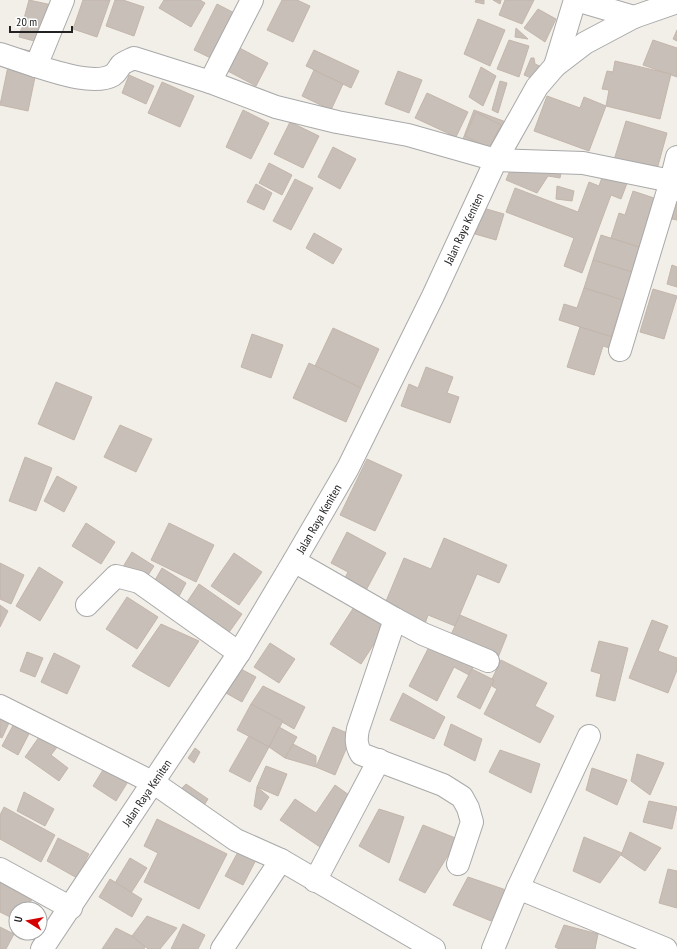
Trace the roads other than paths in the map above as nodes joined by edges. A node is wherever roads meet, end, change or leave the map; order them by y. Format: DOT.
graph roads {
  1 [pos="63,0"];
  2 [pos="252,0"];
  3 [pos="575,0"];
  4 [pos="677,2"];
  5 [pos="634,17"];
  6 [pos="0,54"];
  7 [pos="36,66"];
  8 [pos="554,66"];
  9 [pos="210,82"];
  10 [pos="677,158"];
  11 [pos="496,160"];
  12 [pos="674,186"];
  13 [pos="620,350"];
  14 [pos="294,561"];
  15 [pos="87,605"];
  16 [pos="395,619"];
  17 [pos="239,653"];
  18 [pos="488,661"];
  19 [pos="0,706"];
  20 [pos="589,736"];
  21 [pos="379,760"];
  22 [pos="154,783"];
  23 [pos="281,860"];
  24 [pos="458,864"];
  25 [pos="0,869"];
  26 [pos="315,881"];
  27 [pos="518,888"];
  28 [pos="70,908"];
  29 [pos="42,949"];
  30 [pos="222,949"];
  31 [pos="434,949"];
  32 [pos="493,949"];
  33 [pos="666,949"];
  1 -- 7 [label="street"];
  2 -- 9 [label="street"];
  3 -- 5 [label="street"];
  3 -- 8 [label="street"];
  4 -- 5 [label="street"];
  5 -- 8 [label="street"];
  6 -- 7 [label="street"];
  7 -- 9 [label="street"];
  8 -- 11 [label="street, Jalan Raya Keniten"];
  9 -- 11 [label="street"];
  10 -- 12 [label="street"];
  11 -- 12 [label="street"];
  11 -- 14 [label="street, Jalan Raya Keniten"];
  12 -- 13 [label="street"];
  14 -- 16 [label="street"];
  14 -- 17 [label="street, Jalan Raya Keniten"];
  15 -- 17 [label="street"];
  16 -- 18 [label="street"];
  16 -- 21 [label="street"];
  17 -- 22 [label="street, Jalan Raya Keniten"];
  19 -- 22 [label="street"];
  20 -- 27 [label="street"];
  21 -- 24 [label="street"];
  21 -- 26 [label="street"];
  22 -- 23 [label="street"];
  22 -- 28 [label="street, Jalan Raya Keniten"];
  23 -- 26 [label="street"];
  23 -- 30 [label="street"];
  25 -- 28 [label="street"];
  26 -- 31 [label="street"];
  27 -- 32 [label="street"];
  27 -- 33 [label="street"];
  28 -- 29 [label="street, Jalan Raya Keniten"];
}
